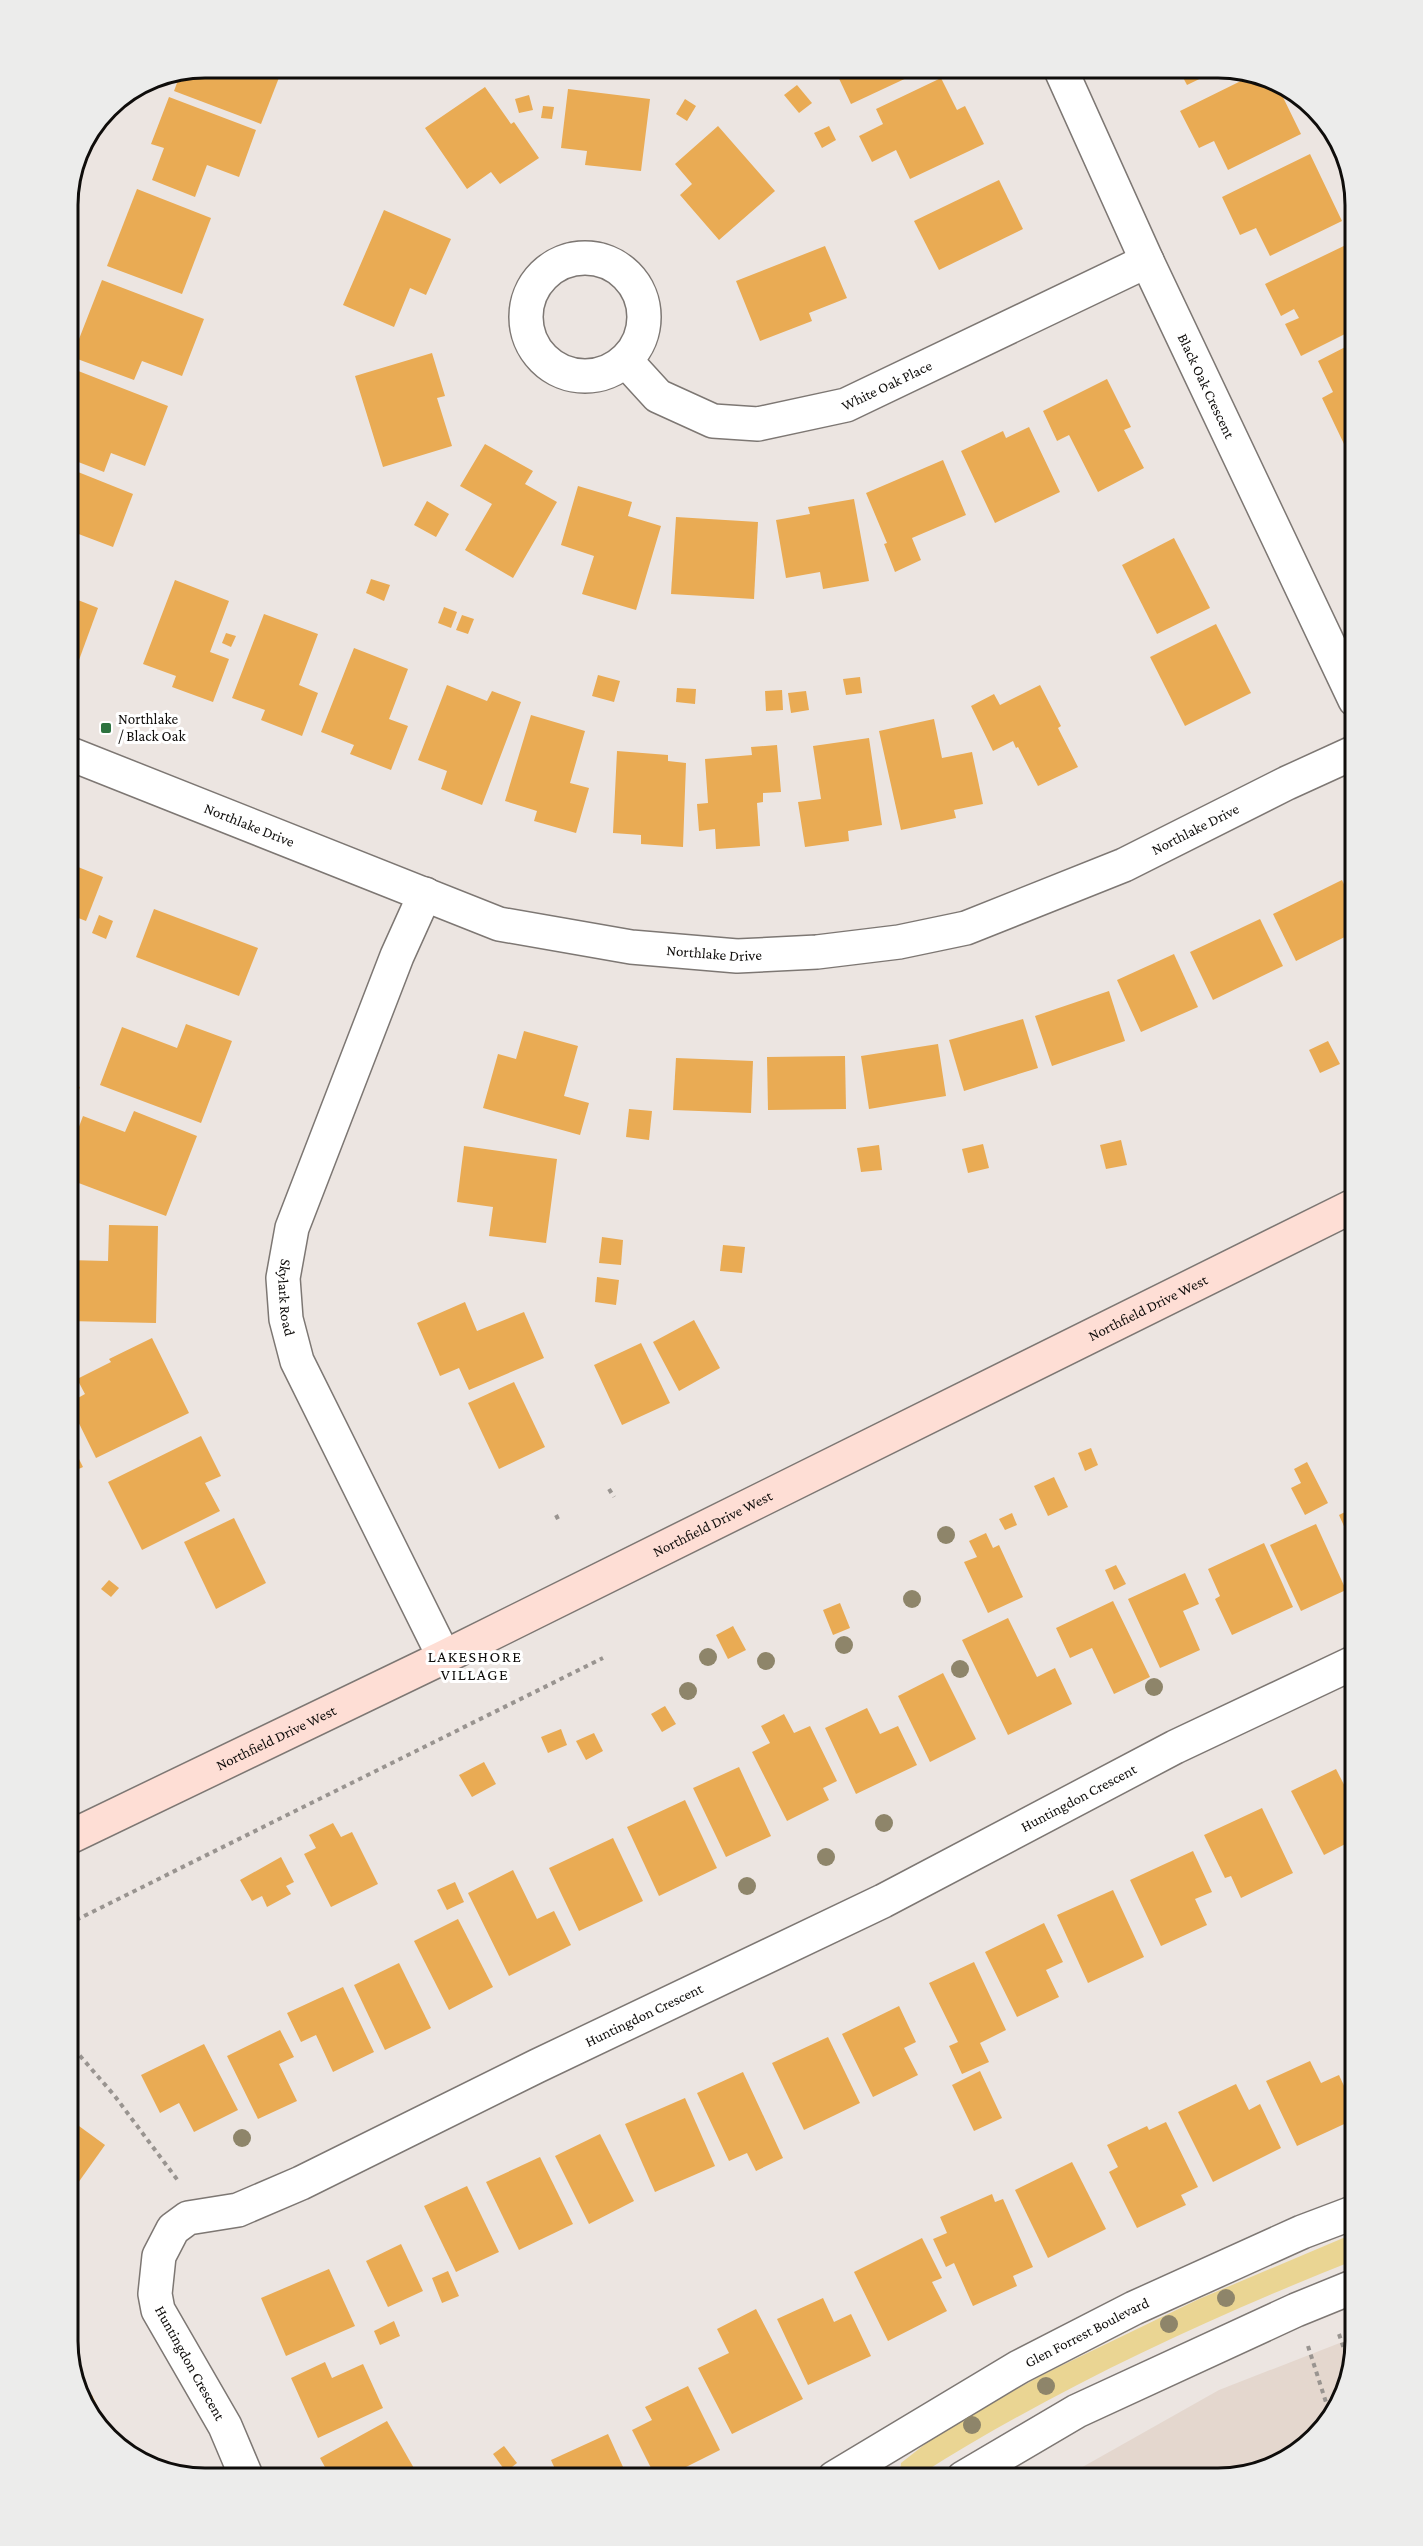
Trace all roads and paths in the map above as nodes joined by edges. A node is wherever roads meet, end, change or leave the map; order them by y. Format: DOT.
graph roads {
  1 [pos="1065,78"];
  2 [pos="1147,261"];
  3 [pos="626,361"];
  4 [pos="1345,677"];
  5 [pos="78,757"];
  6 [pos="1345,757"];
  7 [pos="425,894"];
  8 [pos="1345,1210"];
  9 [pos="609,1490"];
  10 [pos="614,1497"];
  11 [pos="556,1515"];
  12 [pos="560,1523"];
  13 [pos="444,1657"];
  14 [pos="603,1658"];
  15 [pos="1345,1667"];
  16 [pos="78,1833"];
  17 [pos="78,1919"];
  18 [pos="78,2054"];
  19 [pos="1345,2216"];
  20 [pos="188,2218"];
  21 [pos="1345,2290"];
  22 [pos="1338,2330"];
  23 [pos="1307,2343"];
  24 [pos="1344,2350"];
  25 [pos="1327,2406"];
  26 [pos="243,2468"];
  27 [pos="863,2468"];
  28 [pos="980,2468"];
  1 -- 2 [label="street, Black Oak Crescent"];
  2 -- 3 [label="street, White Oak Place"];
  2 -- 4 [label="street, Black Oak Crescent"];
  5 -- 7 [label="street, Northlake Drive"];
  6 -- 7 [label="street, Northlake Drive"];
  7 -- 13 [label="street, Skylark Road"];
  8 -- 13 [label="main road, Northfield Drive West"];
  9 -- 10 [label="path"];
  11 -- 12 [label="path"];
  13 -- 16 [label="main road, Northfield Drive West"];
  14 -- 17 [label="path"];
  15 -- 20 [label="street, Huntingdon Crescent"];
  18 -- 20 [label="path"];
  19 -- 27 [label="street, Glen Forrest Boulevard"];
  20 -- 26 [label="street, Huntingdon Crescent"];
  21 -- 28 [label="street"];
  22 -- 24 [label="path"];
  23 -- 25 [label="path"];
}
